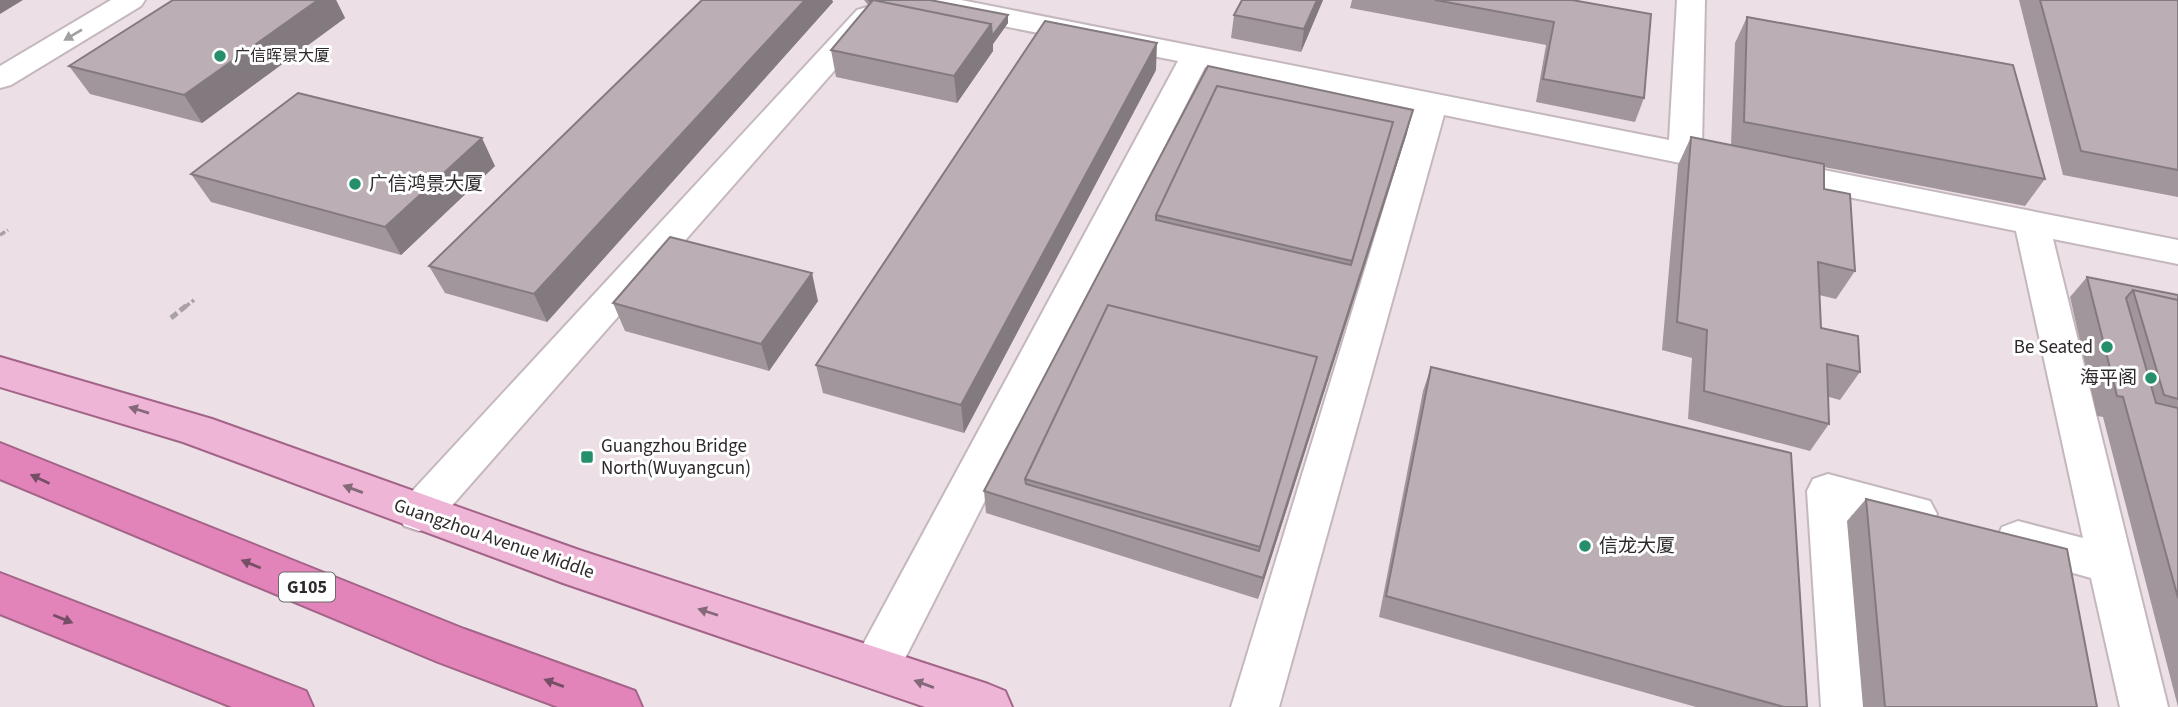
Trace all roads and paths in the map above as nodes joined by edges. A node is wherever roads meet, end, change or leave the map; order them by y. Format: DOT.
graph roads {
  1 [pos="131,0"];
  2 [pos="906,0"];
  3 [pos="918,0"];
  4 [pos="1691,0"];
  5 [pos="1196,55"];
  6 [pos="0,79"];
  7 [pos="1432,102"];
  8 [pos="1685,153"];
  9 [pos="2031,222"];
  10 [pos="8,230"];
  11 [pos="0,235"];
  12 [pos="2178,251"];
  13 [pos="194,300"];
  14 [pos="171,318"];
  15 [pos="0,373"];
  16 [pos="0,460"];
  17 [pos="419,513"];
  18 [pos="2110,564"];
  19 [pos="0,593"];
  20 [pos="876,667"];
  21 [pos="289,707"];
  22 [pos="618,707"];
  23 [pos="988,707"];
  24 [pos="1255,707"];
  25 [pos="1845,707"];
  26 [pos="2144,707"];
  1 -- 6 [label="street, one-way"];
  2 -- 17 [label="street"];
  3 -- 5 [label="street"];
  4 -- 8 [label="street"];
  5 -- 7 [label="street"];
  5 -- 20 [label="street"];
  7 -- 8 [label="street"];
  7 -- 24 [label="street"];
  8 -- 9 [label="street"];
  9 -- 12 [label="street"];
  9 -- 18 [label="street"];
  10 -- 11 [label="path"];
  13 -- 14 [label="path"];
  17 -- 15 [label="main road, Guangzhou Avenue Middle, one-way"];
  22 -- 16 [label="highway, G105, one-way"];
  20 -- 17 [label="main road, Guangzhou Avenue Middle, one-way"];
  18 -- 25 [label="street"];
  18 -- 26 [label="street"];
  19 -- 21 [label="highway, one-way"];
  23 -- 20 [label="main road, Guangzhou Avenue Middle, one-way"];
}
